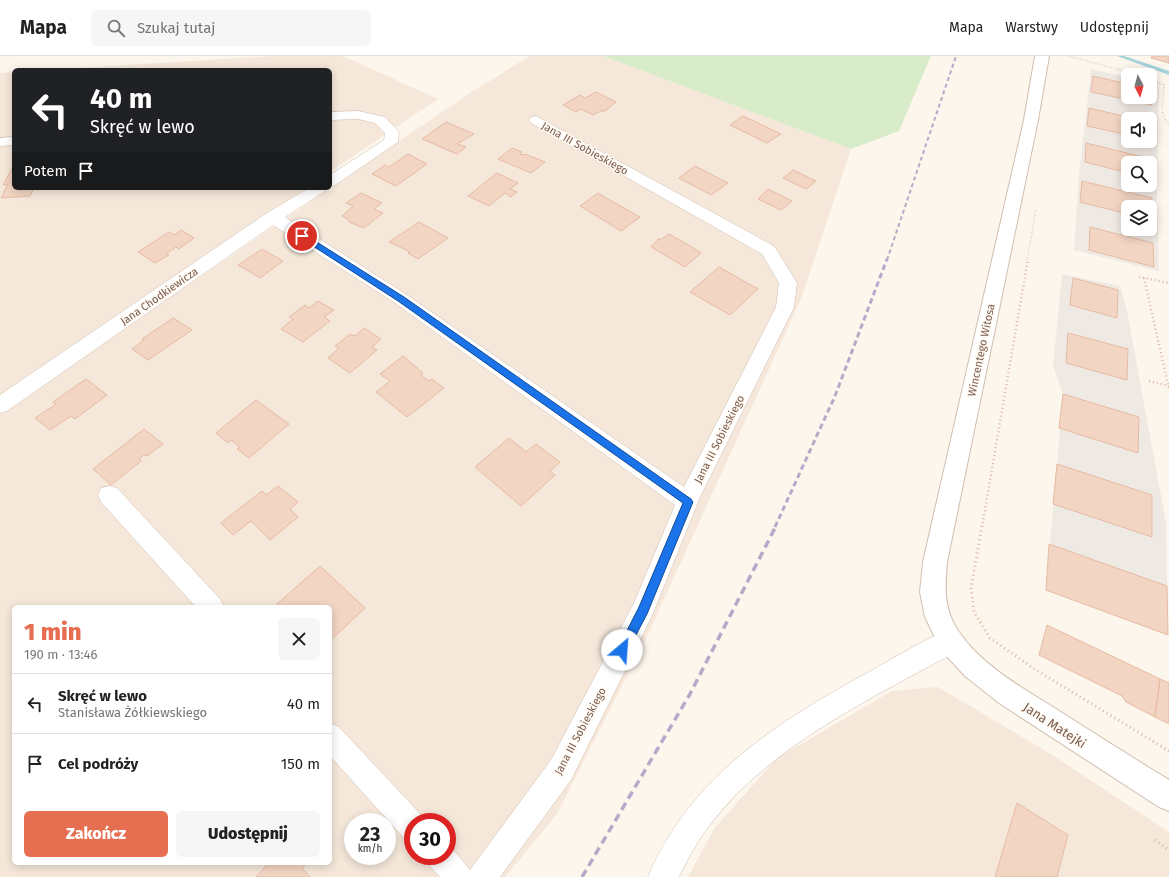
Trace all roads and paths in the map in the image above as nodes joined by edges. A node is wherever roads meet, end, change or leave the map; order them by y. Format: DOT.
graph roads {
  1 [pos="1042,56"];
  2 [pos="1068,56"];
  3 [pos="1121,70"];
  4 [pos="1157,81"];
  5 [pos="332,116"];
  6 [pos="536,120"];
  7 [pos="1169,124"];
  8 [pos="12,141"];
  9 [pos="0,142"];
  10 [pos="332,181"];
  11 [pos="317,190"];
  12 [pos="273,217"];
  13 [pos="1029,255"];
  14 [pos="1139,277"];
  15 [pos="1144,278"];
  16 [pos="1169,283"];
  17 [pos="1149,381"];
  18 [pos="1169,387"];
  19 [pos="0,405"];
  20 [pos="109,495"];
  21 [pos="688,502"];
  22 [pos="210,605"];
  23 [pos="950,641"];
  24 [pos="332,738"];
  25 [pos="1169,751"];
  26 [pos="1169,797"];
  27 [pos="404,817"];
  28 [pos="1155,840"];
  29 [pos="1169,850"];
  30 [pos="448,865"];
  31 [pos="459,877"];
  32 [pos="482,877"];
  33 [pos="663,877"];
  1 -- 23 [label="street, Wincentego Witosa"];
  2 -- 3 [label="path"];
  4 -- 7 [label="path"];
  5 -- 10 [label="street"];
  6 -- 21 [label="street, Jana III Sobieskiego"];
  8 -- 9 [label="street"];
  11 -- 12 [label="street, Jana Chodkiewicza"];
  12 -- 19 [label="street, Jana Chodkiewicza"];
  12 -- 21 [label="street"];
  13 -- 25 [label="path"];
  14 -- 15 [label="path"];
  15 -- 16 [label="path"];
  15 -- 18 [label="path"];
  17 -- 18 [label="path"];
  20 -- 22 [label="street"];
  21 -- 32 [label="street, Jana III Sobieskiego"];
  23 -- 26 [label="street, Jana Matejki"];
  23 -- 33 [label="street"];
  24 -- 27 [label="street"];
  28 -- 29 [label="path"];
  30 -- 31 [label="street"];
}
